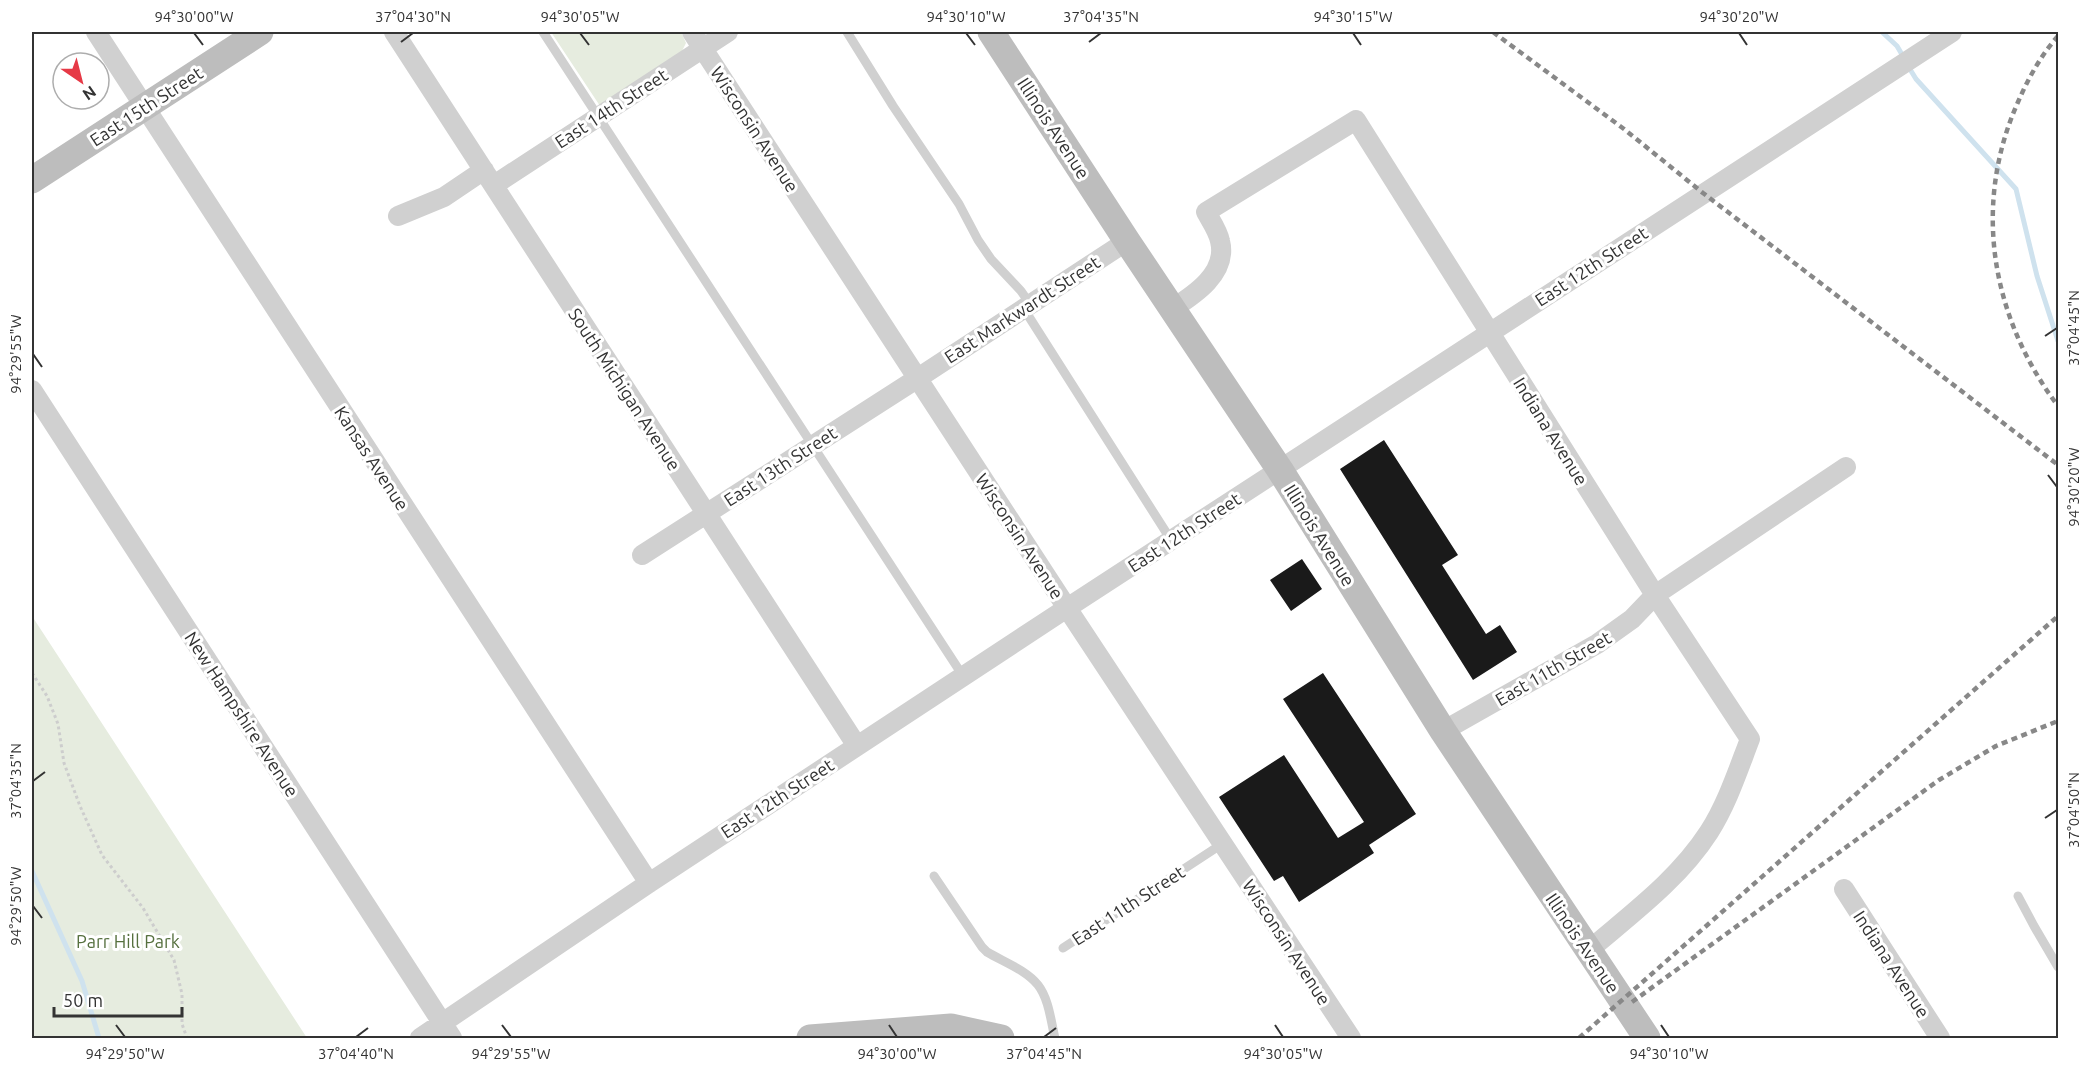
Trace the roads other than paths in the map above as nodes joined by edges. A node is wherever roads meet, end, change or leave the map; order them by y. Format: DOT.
graph roads {
  1 [pos="96,32"];
  2 [pos="260,32"];
  3 [pos="394,32"];
  4 [pos="543,32"];
  5 [pos="692,32"];
  6 [pos="728,32"];
  7 [pos="847,32"];
  8 [pos="991,32"];
  9 [pos="1952,32"];
  10 [pos="702,48"];
  11 [pos="144,107"];
  12 [pos="599,116"];
  13 [pos="489,178"];
  14 [pos="32,180"];
  15 [pos="398,216"];
  16 [pos="1127,241"];
  17 [pos="1027,307"];
  18 [pos="1172,309"];
  19 [pos="1489,333"];
  20 [pos="918,378"];
  21 [pos="32,390"];
  22 [pos="813,445"];
  23 [pos="1846,467"];
  24 [pos="1280,470"];
  25 [pos="706,513"];
  26 [pos="1171,540"];
  27 [pos="642,555"];
  28 [pos="1655,595"];
  29 [pos="1067,608"];
  30 [pos="963,676"];
  31 [pos="1443,731"];
  32 [pos="857,746"];
  33 [pos="1222,844"];
  34 [pos="934,876"];
  35 [pos="649,883"];
  36 [pos="1844,890"];
  37 [pos="2018,896"];
  38 [pos="1063,948"];
  39 [pos="1588,951"];
  40 [pos="2058,967"];
  41 [pos="447,1031"];
  42 [pos="420,1038"];
  43 [pos="810,1038"];
  44 [pos="1001,1038"];
  45 [pos="1055,1038"];
  46 [pos="1351,1038"];
  47 [pos="1647,1038"];
  48 [pos="1940,1038"];
  1 -- 11 [label="street, Kansas Avenue"];
  2 -- 11 [label="street, East 15th Street"];
  3 -- 13 [label="street, South Michigan Avenue"];
  4 -- 12 [label="lane"];
  5 -- 10 [label="street, Wisconsin Avenue"];
  6 -- 10 [label="street, East 14th Street"];
  7 -- 17 [label="lane"];
  8 -- 16 [label="street, Illinois Avenue"];
  9 -- 19 [label="street, East 12th Street"];
  10 -- 12 [label="street, East 14th Street"];
  10 -- 20 [label="street, Wisconsin Avenue"];
  11 -- 14 [label="street, East 15th Street"];
  11 -- 35 [label="street, Kansas Avenue"];
  12 -- 13 [label="street, East 14th Street"];
  12 -- 22 [label="lane"];
  13 -- 15 [label="street, East 14th Street"];
  13 -- 25 [label="street, South Michigan Avenue"];
  16 -- 17 [label="street, East Markwardt Street"];
  16 -- 18 [label="street, Illinois Avenue"];
  17 -- 20 [label="street, East Markwardt Street"];
  17 -- 26 [label="lane"];
  18 -- 19 [label="street, Indiana Avenue"];
  18 -- 24 [label="street, Illinois Avenue"];
  19 -- 24 [label="street, East 12th Street"];
  19 -- 28 [label="street, Indiana Avenue"];
  20 -- 22 [label="street, East 13th Street"];
  20 -- 29 [label="street, Wisconsin Avenue"];
  21 -- 41 [label="street, New Hampshire Avenue"];
  22 -- 25 [label="street, East 13th Street"];
  22 -- 30 [label="lane"];
  23 -- 28 [label="street, East 11th Street"];
  24 -- 26 [label="street, East 12th Street"];
  24 -- 31 [label="street, Illinois Avenue"];
  25 -- 27 [label="street, East 13th Street"];
  25 -- 32 [label="street, South Michigan Avenue"];
  26 -- 29 [label="street, East 12th Street"];
  28 -- 31 [label="street, East 11th Street"];
  28 -- 39 [label="street, Indiana Avenue"];
  29 -- 30 [label="street, East 12th Street"];
  29 -- 33 [label="street, Wisconsin Avenue"];
  30 -- 32 [label="street, East 12th Street"];
  31 -- 39 [label="street, Illinois Avenue"];
  32 -- 35 [label="street, East 12th Street"];
  33 -- 38 [label="lane, East 11th Street"];
  33 -- 46 [label="street, Wisconsin Avenue"];
  34 -- 45 [label="lane"];
  35 -- 41 [label="street, East 12th Street"];
  36 -- 48 [label="street, Indiana Avenue"];
  37 -- 40 [label="lane"];
  39 -- 47 [label="street, Illinois Avenue"];
  41 -- 42 [label="street, East 12th Street"];
  43 -- 44 [label="street"];
}
